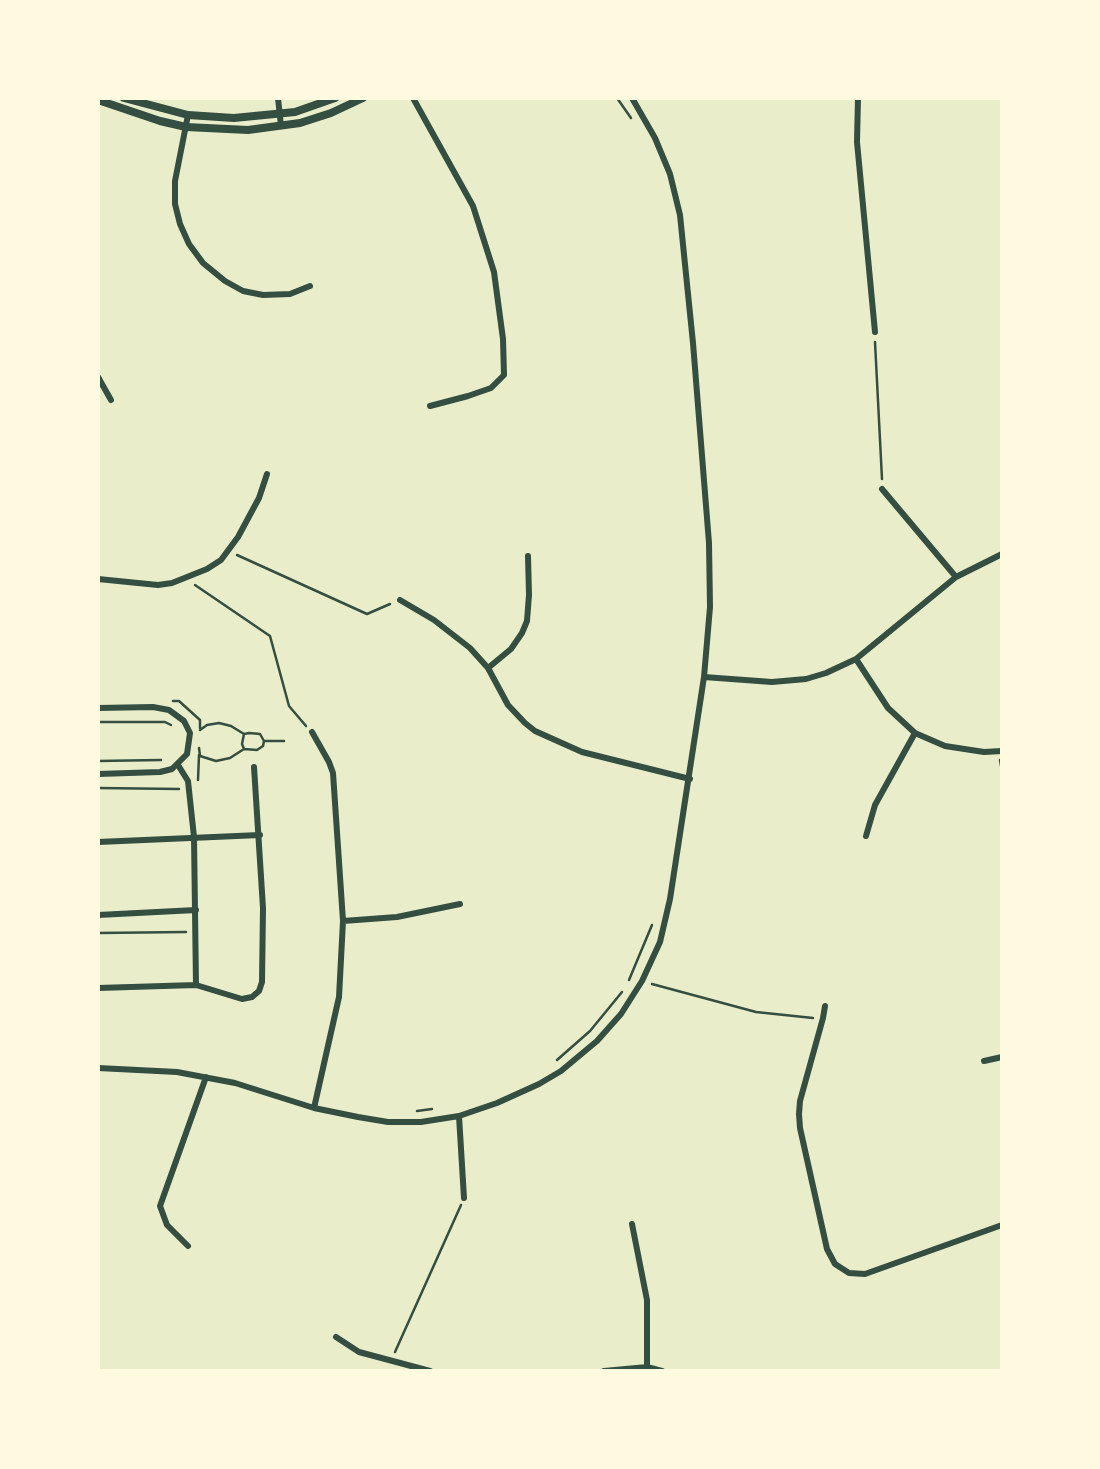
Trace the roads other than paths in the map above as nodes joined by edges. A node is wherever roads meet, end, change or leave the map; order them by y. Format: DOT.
graph roads {
  1 [pos="124,98"];
  2 [pos="278,98"];
  3 [pos="335,98"];
  4 [pos="363,98"];
  5 [pos="413,98"];
  6 [pos="632,98"];
  7 [pos="858,98"];
  8 [pos="98,100"];
  9 [pos="280,114"];
  10 [pos="188,115"];
  11 [pos="281,126"];
  12 [pos="186,127"];
  13 [pos="310,286"];
  14 [pos="875,332"];
  15 [pos="98,377"];
  16 [pos="111,400"];
  17 [pos="430,406"];
  18 [pos="267,474"];
  19 [pos="882,489"];
  20 [pos="1002,554"];
  21 [pos="528,556"];
  22 [pos="956,576"];
  23 [pos="98,579"];
  24 [pos="400,600"];
  25 [pos="856,660"];
  26 [pos="488,668"];
  27 [pos="704,677"];
  28 [pos="98,708"];
  29 [pos="312,732"];
  30 [pos="915,733"];
  31 [pos="1002,751"];
  32 [pos="178,765"];
  33 [pos="254,767"];
  34 [pos="98,774"];
  35 [pos="690,779"];
  36 [pos="260,835"];
  37 [pos="866,836"];
  38 [pos="194,837"];
  39 [pos="98,842"];
  40 [pos="460,904"];
  41 [pos="196,911"];
  42 [pos="98,915"];
  43 [pos="343,921"];
  44 [pos="196,985"];
  45 [pos="98,988"];
  46 [pos="825,1006"];
  47 [pos="1002,1057"];
  48 [pos="984,1061"];
  49 [pos="98,1068"];
  50 [pos="206,1077"];
  51 [pos="314,1108"];
  52 [pos="458,1115"];
  53 [pos="464,1198"];
  54 [pos="632,1224"];
  55 [pos="1002,1224"];
  56 [pos="188,1246"];
  57 [pos="336,1337"];
  58 [pos="646,1367"];
  59 [pos="430,1371"];
  60 [pos="604,1371"];
  61 [pos="662,1371"];
  1 -- 10 [label="street"];
  2 -- 9 [label="street"];
  3 -- 9 [label="street"];
  4 -- 11 [label="street"];
  5 -- 17 [label="street"];
  6 -- 27 [label="street"];
  7 -- 14 [label="street"];
  8 -- 12 [label="street"];
  9 -- 10 [label="street"];
  9 -- 11 [label="street"];
  10 -- 12 [label="street"];
  11 -- 12 [label="street"];
  12 -- 13 [label="street"];
  15 -- 16 [label="street"];
  18 -- 23 [label="street"];
  19 -- 22 [label="street"];
  20 -- 22 [label="street"];
  21 -- 26 [label="street"];
  22 -- 25 [label="street"];
  24 -- 26 [label="street"];
  25 -- 27 [label="street"];
  25 -- 30 [label="street"];
  26 -- 35 [label="street"];
  27 -- 35 [label="street"];
  28 -- 32 [label="street"];
  29 -- 43 [label="street"];
  30 -- 31 [label="street"];
  30 -- 37 [label="street"];
  32 -- 34 [label="street"];
  32 -- 38 [label="street"];
  33 -- 36 [label="street"];
  35 -- 52 [label="street"];
  36 -- 38 [label="street"];
  36 -- 44 [label="street"];
  38 -- 39 [label="street"];
  38 -- 41 [label="street"];
  40 -- 43 [label="street"];
  41 -- 42 [label="street"];
  41 -- 44 [label="street"];
  43 -- 51 [label="street"];
  44 -- 45 [label="street"];
  46 -- 55 [label="street"];
  47 -- 48 [label="street"];
  49 -- 50 [label="street"];
  50 -- 51 [label="street"];
  50 -- 56 [label="street"];
  51 -- 52 [label="street"];
  52 -- 53 [label="street"];
  54 -- 58 [label="street"];
  57 -- 59 [label="street"];
  58 -- 60 [label="street"];
  58 -- 61 [label="street"];
}
